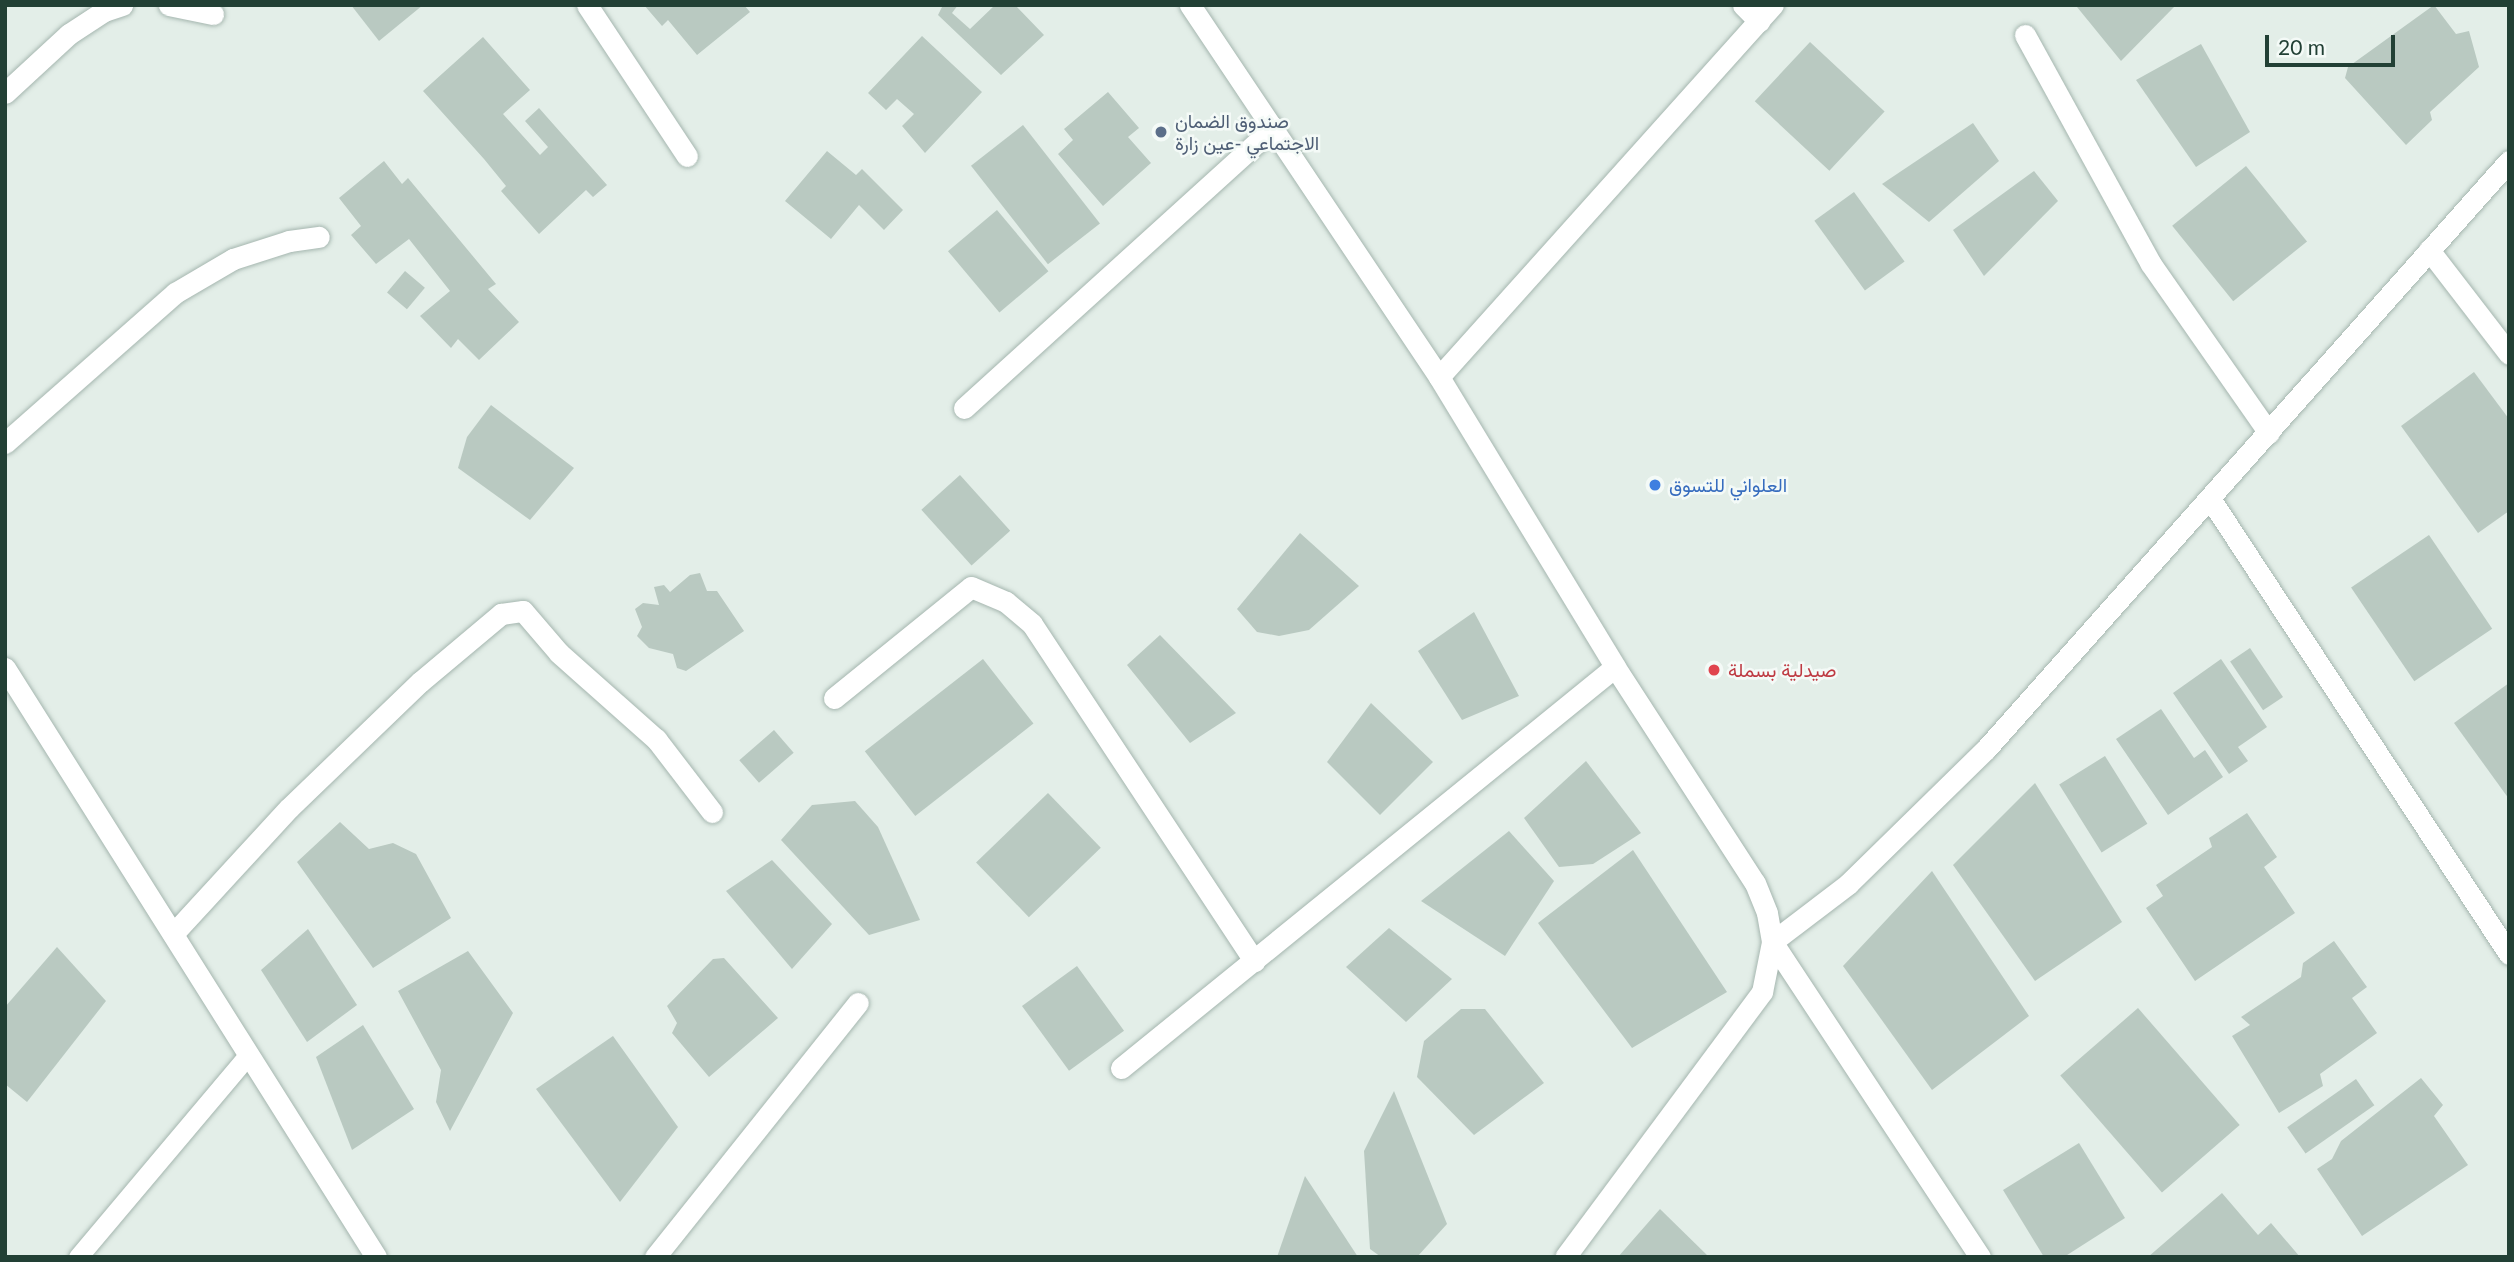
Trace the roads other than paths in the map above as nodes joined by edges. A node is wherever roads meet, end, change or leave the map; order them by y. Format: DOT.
graph roads {
  1 [pos="122,5"];
  2 [pos="169,5"];
  3 [pos="587,5"];
  4 [pos="1743,5"];
  5 [pos="1192,6"];
  6 [pos="1766,13"];
  7 [pos="214,14"];
  8 [pos="2025,35"];
  9 [pos="5,93"];
  10 [pos="1274,127"];
  11 [pos="687,156"];
  12 [pos="2509,160"];
  13 [pos="319,237"];
  14 [pos="2429,250"];
  15 [pos="2509,354"];
  16 [pos="1438,377"];
  17 [pos="964,408"];
  18 [pos="2269,433"];
  19 [pos="5,443"];
  20 [pos="2211,500"];
  21 [pos="1615,667"];
  22 [pos="5,668"];
  23 [pos="834,698"];
  24 [pos="712,813"];
  25 [pos="173,934"];
  26 [pos="1772,942"];
  27 [pos="2509,954"];
  28 [pos="1254,961"];
  29 [pos="858,1003"];
  30 [pos="249,1054"];
  31 [pos="1121,1068"];
  32 [pos="366,1253"];
  33 [pos="78,1257"];
  34 [pos="656,1257"];
  35 [pos="1565,1257"];
  36 [pos="1980,1257"];
  1 -- 9 [label="street"];
  2 -- 7 [label="street"];
  3 -- 11 [label="street"];
  4 -- 6 [label="street"];
  5 -- 10 [label="street"];
  6 -- 16 [label="street"];
  8 -- 18 [label="street"];
  10 -- 16 [label="street"];
  10 -- 17 [label="street"];
  12 -- 14 [label="street"];
  13 -- 19 [label="street"];
  14 -- 15 [label="street"];
  14 -- 18 [label="street"];
  16 -- 21 [label="street"];
  18 -- 20 [label="street"];
  20 -- 26 [label="street"];
  20 -- 27 [label="street"];
  21 -- 26 [label="street"];
  21 -- 28 [label="street"];
  22 -- 25 [label="street"];
  23 -- 28 [label="street"];
  24 -- 25 [label="street"];
  25 -- 30 [label="street"];
  26 -- 35 [label="street"];
  26 -- 36 [label="street"];
  28 -- 31 [label="street"];
  29 -- 34 [label="street"];
  30 -- 32 [label="street"];
  30 -- 33 [label="lane"];
}
